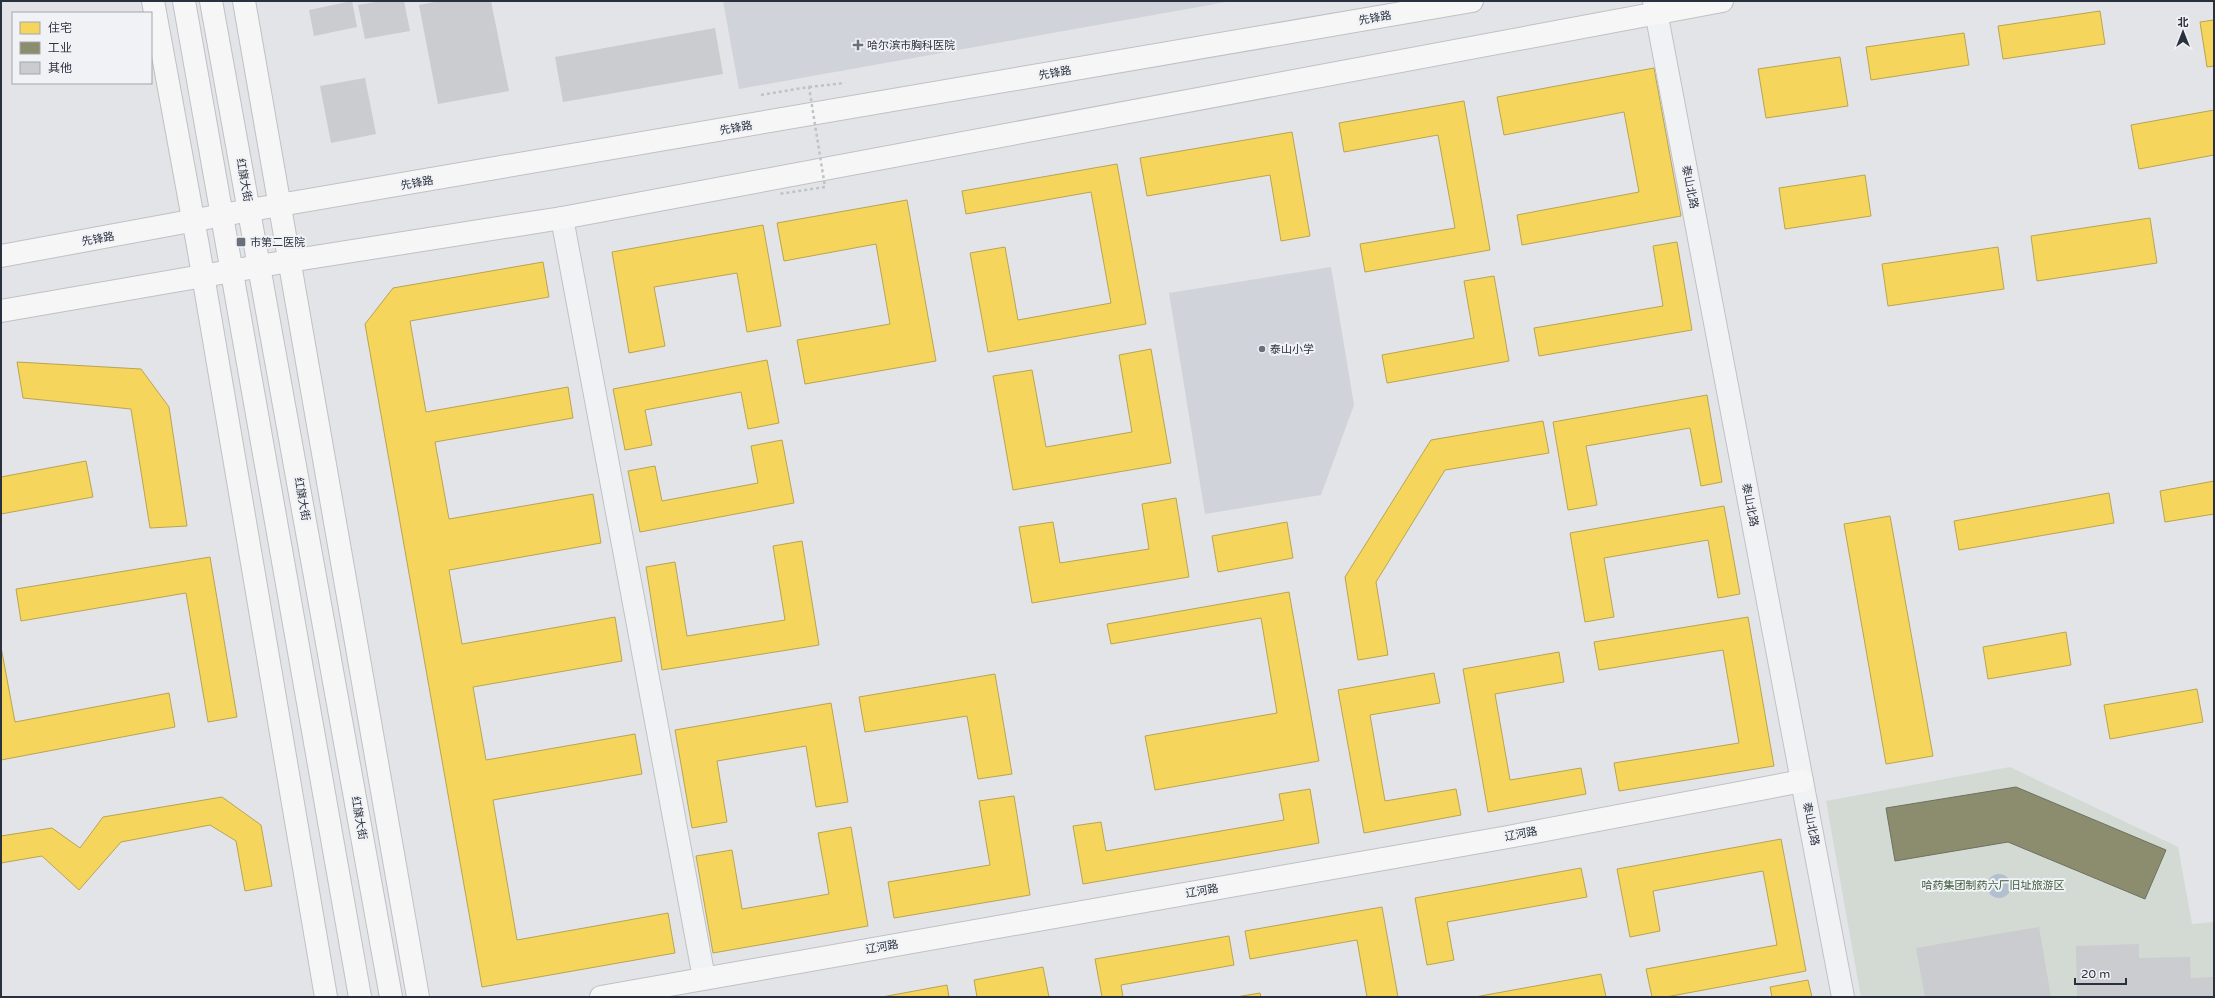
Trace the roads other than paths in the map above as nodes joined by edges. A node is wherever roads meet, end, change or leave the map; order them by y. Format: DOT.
graph roads {
  1 [pos="154,1"];
  2 [pos="184,1"];
  3 [pos="211,1"];
  4 [pos="244,1"];
  5 [pos="1472,1"];
  6 [pos="1722,1"];
  7 [pos="1656,7"];
  8 [pos="281,206"];
  9 [pos="250,210"];
  10 [pos="222,216"];
  11 [pos="562,218"];
  12 [pos="194,221"];
  13 [pos="1,256"];
  14 [pos="289,261"];
  15 [pos="260,266"];
  16 [pos="232,271"];
  17 [pos="203,275"];
  18 [pos="1,311"];
  19 [pos="1804,787"];
  20 [pos="704,978"];
  21 [pos="326,997"];
  22 [pos="360,997"];
  23 [pos="391,997"];
  24 [pos="418,997"];
  25 [pos="601,997"];
  26 [pos="678,997"];
  27 [pos="1843,997"];
  1 -- 12 [label="main road"];
  2 -- 10 [label="main road"];
  3 -- 9 [label="main road, 红旗大街"];
  4 -- 8 [label="main road"];
  5 -- 8 [label="main road, 先锋路"];
  6 -- 7 [label="main road"];
  7 -- 11 [label="main road"];
  7 -- 19 [label="street, 泰山北路"];
  8 -- 9 [label="main road, 先锋路"];
  8 -- 14 [label="main road"];
  9 -- 10 [label="main road, 先锋路"];
  9 -- 15 [label="main road, 红旗大街"];
  10 -- 12 [label="main road, 先锋路"];
  10 -- 16 [label="main road"];
  11 -- 14 [label="main road"];
  11 -- 20 [label="street"];
  12 -- 13 [label="main road, 先锋路"];
  12 -- 17 [label="main road"];
  14 -- 15 [label="main road"];
  14 -- 24 [label="main road"];
  15 -- 16 [label="main road"];
  15 -- 23 [label="main road, 红旗大街"];
  16 -- 17 [label="main road"];
  16 -- 22 [label="main road"];
  17 -- 18 [label="main road"];
  17 -- 21 [label="main road"];
  19 -- 20 [label="main road, 辽河路"];
  19 -- 26 [label="main road, 辽河路"];
  19 -- 27 [label="street, 泰山北路"];
  20 -- 25 [label="main road, 辽河路"];
}
